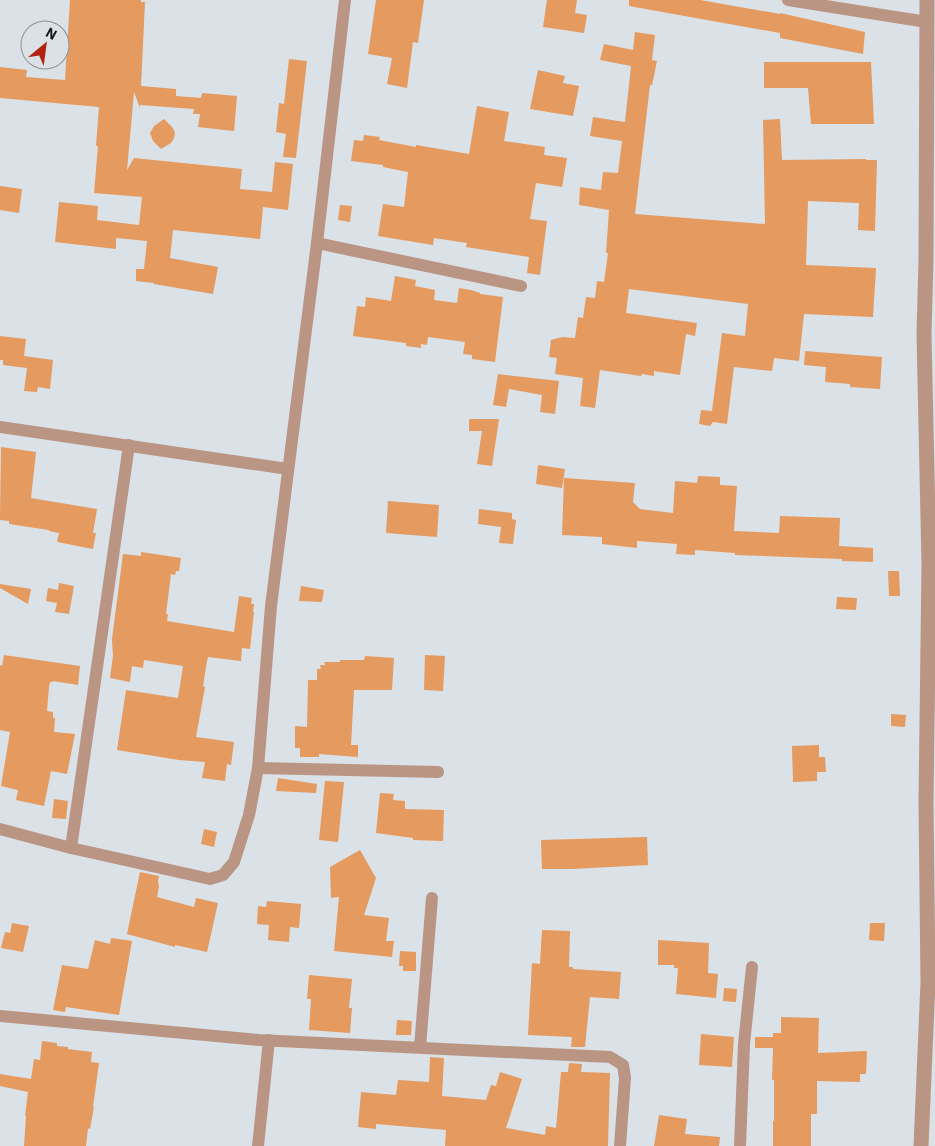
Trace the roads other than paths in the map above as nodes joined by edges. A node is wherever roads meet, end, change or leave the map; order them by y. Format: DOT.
graph roads {
  1 [pos="345,0"];
  2 [pos="788,0"];
  3 [pos="928,0"];
  4 [pos="927,22"];
  5 [pos="317,243"];
  6 [pos="930,261"];
  7 [pos="521,286"];
  8 [pos="0,427"];
  9 [pos="128,445"];
  10 [pos="288,468"];
  11 [pos="932,566"];
  12 [pos="258,768"];
  13 [pos="438,772"];
  14 [pos="0,829"];
  15 [pos="71,848"];
  16 [pos="432,898"];
  17 [pos="752,967"];
  18 [pos="932,983"];
  19 [pos="0,1016"];
  20 [pos="269,1040"];
  21 [pos="420,1047"];
  22 [pos="258,1146"];
  23 [pos="620,1146"];
  24 [pos="740,1146"];
  25 [pos="921,1146"];
  1 -- 5 [label="street"];
  2 -- 4 [label="street"];
  3 -- 4 [label="street"];
  4 -- 6 [label="street"];
  5 -- 7 [label="street"];
  5 -- 10 [label="street"];
  6 -- 11 [label="street"];
  8 -- 9 [label="street"];
  9 -- 10 [label="street"];
  9 -- 15 [label="street"];
  10 -- 12 [label="street"];
  11 -- 18 [label="street"];
  12 -- 13 [label="street"];
  12 -- 15 [label="street"];
  14 -- 15 [label="street"];
  16 -- 21 [label="street"];
  17 -- 24 [label="street"];
  18 -- 25 [label="street"];
  19 -- 20 [label="street"];
  20 -- 21 [label="street"];
  20 -- 22 [label="street"];
  21 -- 23 [label="street"];
}
